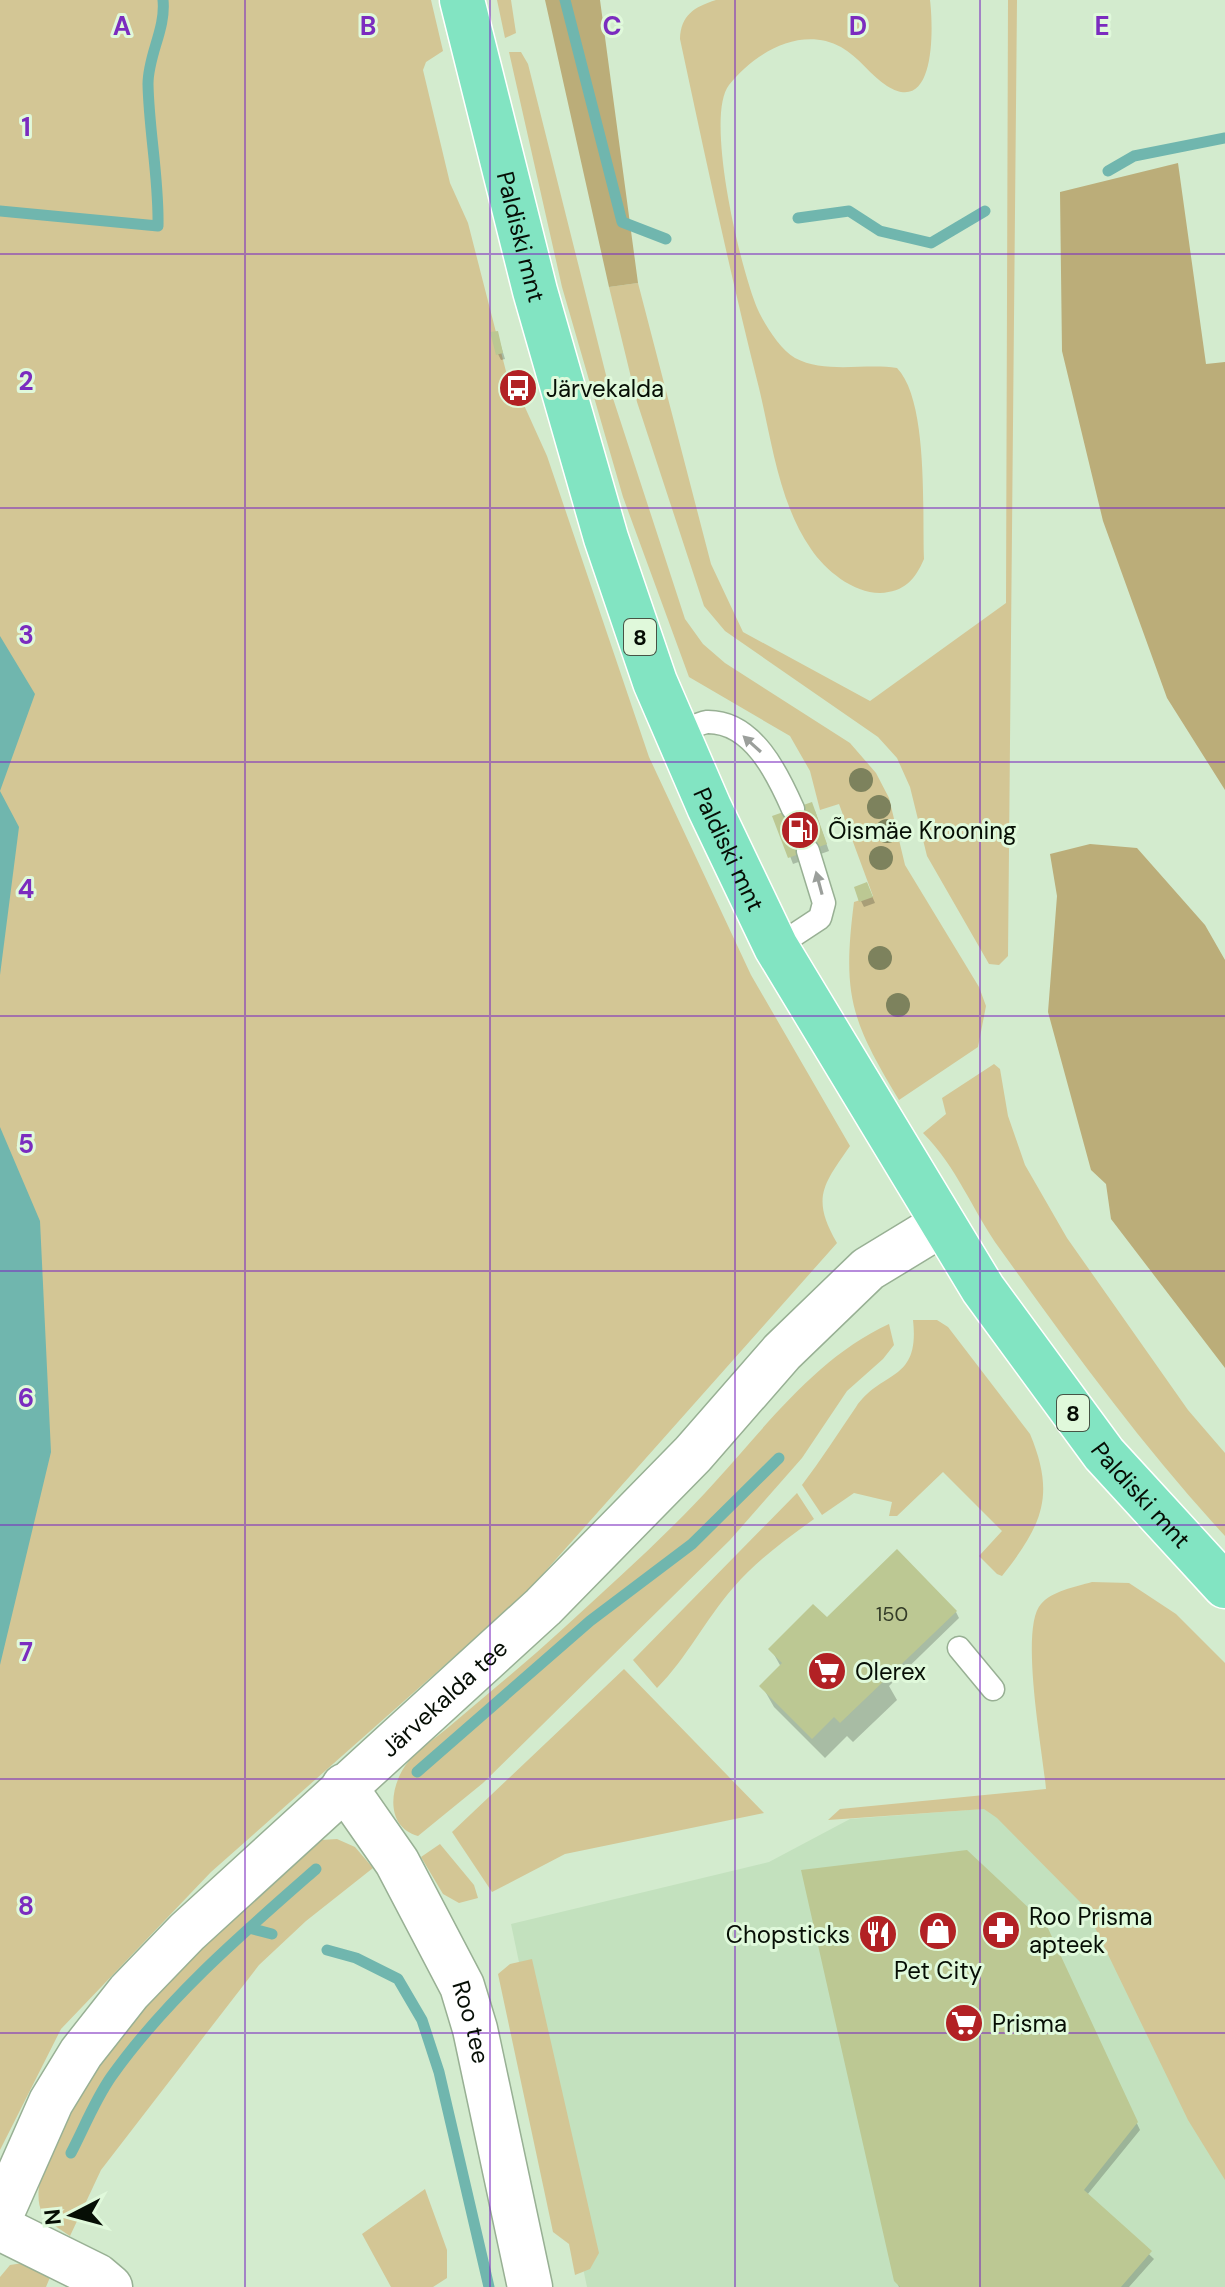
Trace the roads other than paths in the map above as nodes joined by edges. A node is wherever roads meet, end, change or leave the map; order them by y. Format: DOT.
graph roads {
  1 [pos="462,0"];
  2 [pos="677,735"];
  3 [pos="793,809"];
  4 [pos="808,851"];
  5 [pos="776,947"];
  6 [pos="942,1224"];
  7 [pos="1225,1586"];
  8 [pos="959,1648"];
  9 [pos="993,1689"];
  10 [pos="344,1786"];
  11 [pos="0,2217"];
  12 [pos="0,2228"];
  13 [pos="110,2287"];
  14 [pos="530,2287"];
  1 -- 2 [label="main road, Paldiski mnt / 8"];
  3 -- 2 [label="lane, one-way"];
  2 -- 5 [label="main road, Paldiski mnt / 8"];
  5 -- 4 [label="lane, one-way"];
  5 -- 6 [label="main road, Paldiski mnt / 8"];
  6 -- 7 [label="main road, Paldiski mnt / 8"];
  6 -- 10 [label="street, Järvekalda tee"];
  8 -- 9 [label="lane"];
  10 -- 11 [label="street, Järvekalda tee"];
  10 -- 14 [label="street, Roo tee"];
  12 -- 13 [label="street"];
}
